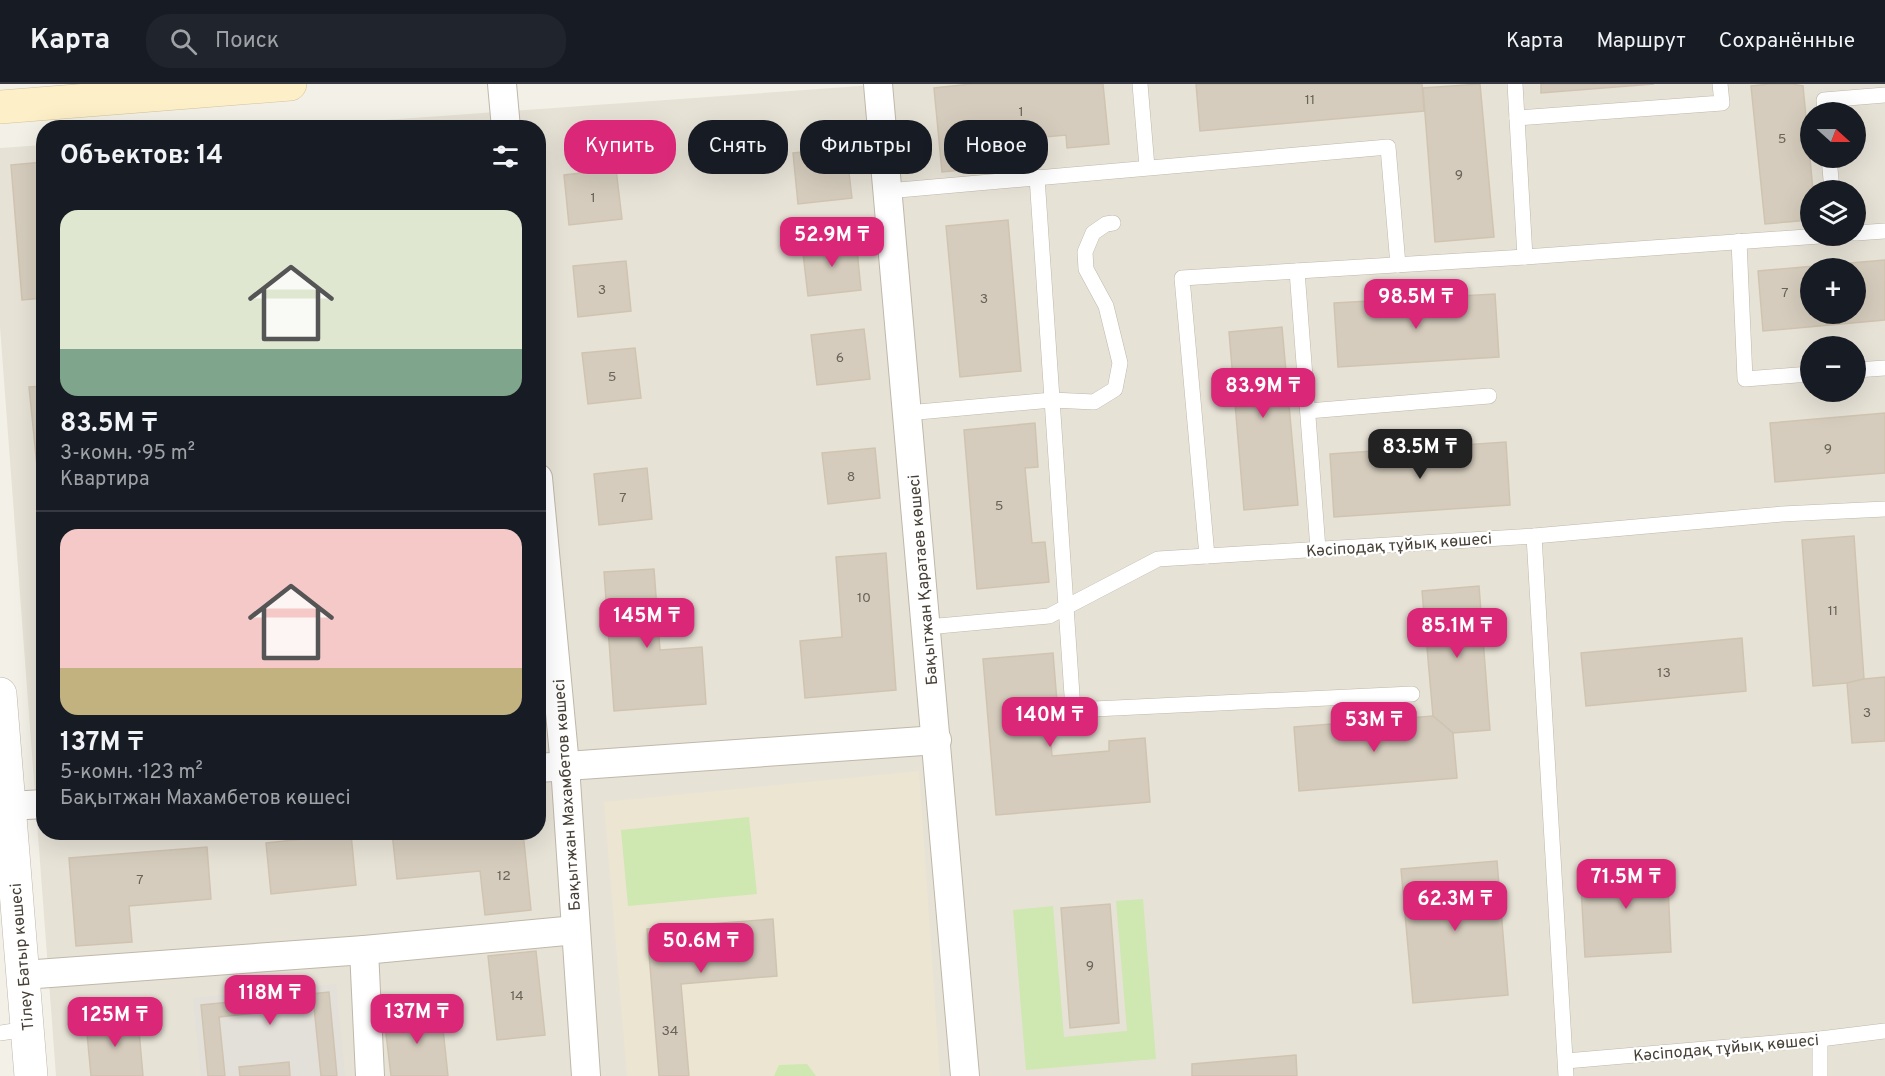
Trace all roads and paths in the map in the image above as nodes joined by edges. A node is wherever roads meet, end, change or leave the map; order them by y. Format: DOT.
graph roads {
  1 [pos="290,84"];
  2 [pos="502,84"];
  3 [pos="878,84"];
  4 [pos="1140,84"];
  5 [pos="1515,84"];
  6 [pos="1720,84"];
  7 [pos="173,89"];
  8 [pos="1885,94"];
  9 [pos="1824,102"];
  10 [pos="0,107"];
  11 [pos="1517,118"];
  12 [pos="505,120"];
  13 [pos="1147,167"];
  14 [pos="1037,177"];
  15 [pos="887,191"];
  16 [pos="1113,223"];
  17 [pos="1885,231"];
  18 [pos="1866,232"];
  19 [pos="1800,237"];
  20 [pos="1739,241"];
  21 [pos="1525,257"];
  22 [pos="1398,265"];
  23 [pos="1297,271"];
  24 [pos="1885,368"];
  25 [pos="1866,369"];
  26 [pos="1800,375"];
  27 [pos="1489,396"];
  28 [pos="1052,400"];
  29 [pos="1308,411"];
  30 [pos="907,413"];
  31 [pos="1885,509"];
  32 [pos="1534,536"];
  33 [pos="1318,549"];
  34 [pos="1207,556"];
  35 [pos="1067,607"];
  36 [pos="927,627"];
  37 [pos="546,643"];
  38 [pos="0,694"];
  39 [pos="1412,694"];
  40 [pos="2,738"];
  41 [pos="937,740"];
  42 [pos="552,767"];
  43 [pos="36,804"];
  44 [pos="9,806"];
  45 [pos="576,930"];
  46 [pos="364,950"];
  47 [pos="23,975"];
  48 [pos="14,1031"];
  49 [pos="1885,1031"];
  50 [pos="1820,1039"];
  51 [pos="1566,1068"];
  52 [pos="31,1076"];
  53 [pos="370,1076"];
  54 [pos="586,1076"];
  55 [pos="965,1076"];
  56 [pos="1820,1076"];
  1 -- 7 [label="main road"];
  2 -- 12 [label="street"];
  3 -- 15 [label="street, Бақытжан Қаратаев көшесі"];
  4 -- 13 [label="lane"];
  5 -- 11 [label="lane"];
  6 -- 11 [label="lane"];
  7 -- 10 [label="main road"];
  8 -- 9 [label="lane"];
  11 -- 21 [label="lane"];
  13 -- 14 [label="lane"];
  13 -- 22 [label="lane"];
  14 -- 15 [label="lane"];
  14 -- 28 [label="lane"];
  15 -- 30 [label="street, Бақытжан Қаратаев көшесі"];
  16 -- 28 [label="lane"];
  17 -- 18 [label="lane"];
  19 -- 20 [label="lane"];
  20 -- 21 [label="lane"];
  20 -- 26 [label="lane"];
  21 -- 22 [label="lane"];
  22 -- 23 [label="lane"];
  23 -- 29 [label="lane"];
  23 -- 34 [label="lane"];
  24 -- 25 [label="lane"];
  27 -- 29 [label="lane"];
  28 -- 30 [label="lane"];
  28 -- 35 [label="lane"];
  29 -- 33 [label="lane"];
  30 -- 36 [label="street, Бақытжан Қаратаев көшесі"];
  31 -- 32 [label="lane, Кәсіподақ тұйық көшесі"];
  32 -- 33 [label="lane, Кәсіподақ тұйық көшесі"];
  32 -- 51 [label="lane"];
  33 -- 34 [label="lane, Кәсіподақ тұйық көшесі"];
  34 -- 35 [label="lane, Кәсіподақ тұйық көшесі"];
  35 -- 36 [label="lane, Кәсіподақ тұйық көшесі"];
  35 -- 39 [label="lane"];
  36 -- 41 [label="street, Бақытжан Қаратаев көшесі"];
  37 -- 42 [label="street, Бақытжан Махамбетов көшесі"];
  38 -- 40 [label="street, Тілеу Батыр көшесі"];
  40 -- 44 [label="street, Тілеу Батыр көшесі"];
  41 -- 42 [label="street"];
  41 -- 55 [label="street, Бақытжан Қаратаев көшесі"];
  42 -- 45 [label="street, Бақытжан Махамбетов көшесі"];
  43 -- 44 [label="street"];
  44 -- 47 [label="street, Тілеу Батыр көшесі"];
  45 -- 46 [label="street"];
  45 -- 54 [label="street, Бақытжан Махамбетов көшесі"];
  46 -- 47 [label="street"];
  46 -- 53 [label="street"];
  47 -- 48 [label="street, Тілеу Батыр көшесі"];
  48 -- 52 [label="street, Тілеу Батыр көшесі"];
  49 -- 50 [label="lane, Кәсіподақ тұйық көшесі"];
  50 -- 51 [label="lane, Кәсіподақ тұйық көшесі"];
  50 -- 56 [label="lane"];
}
